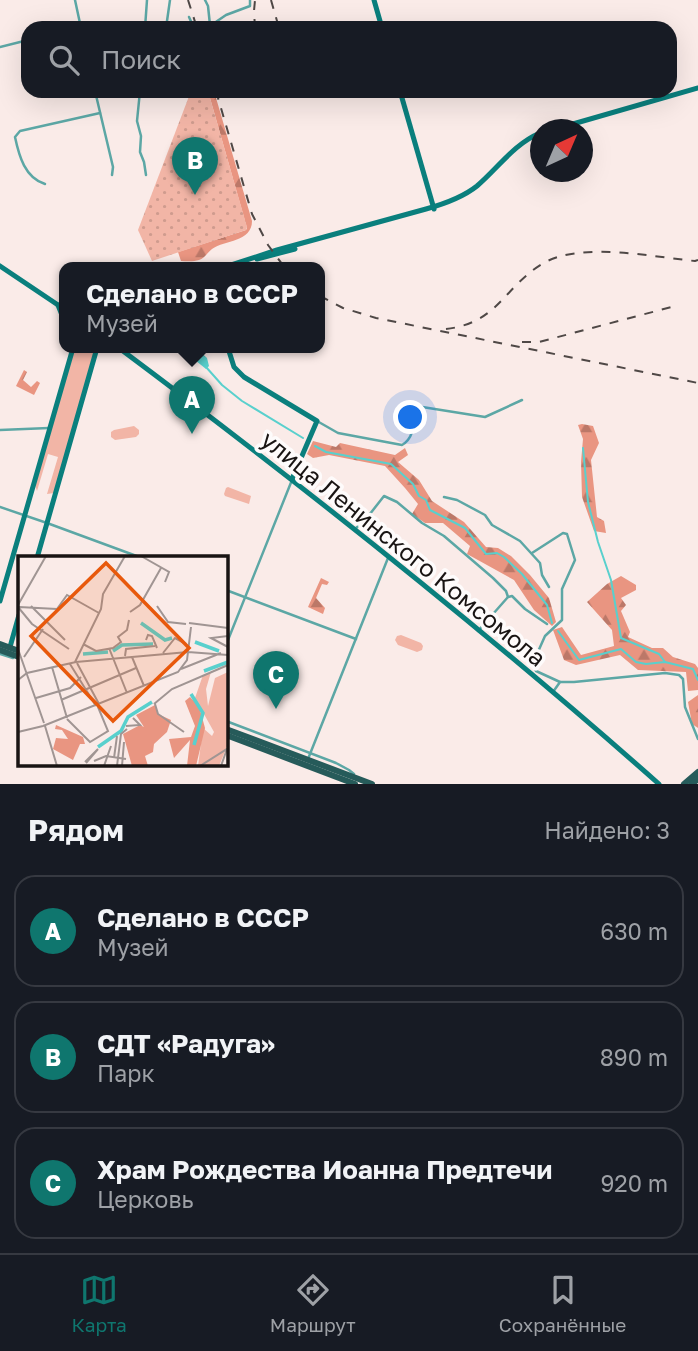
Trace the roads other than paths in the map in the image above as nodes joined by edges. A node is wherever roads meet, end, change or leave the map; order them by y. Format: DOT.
graph roads {
  1 [pos="75,0"];
  2 [pos="147,0"];
  3 [pos="170,0"];
  4 [pos="205,0"];
  5 [pos="250,0"];
  6 [pos="374,0"];
  7 [pos="189,17"];
  8 [pos="80,21"];
  9 [pos="146,21"];
  10 [pos="167,21"];
  11 [pos="191,21"];
  12 [pos="209,21"];
  13 [pos="217,21"];
  14 [pos="380,21"];
  15 [pos="21,42"];
  16 [pos="0,47"];
  17 [pos="698,89"];
  18 [pos="677,95"];
  19 [pos="97,98"];
  20 [pos="139,98"];
  21 [pos="402,98"];
  22 [pos="667,98"];
  23 [pos="100,113"];
  24 [pos="593,119"];
  25 [pos="530,141"];
  26 [pos="112,175"];
  27 [pos="146,175"];
  28 [pos="45,184"];
  29 [pos="434,208"];
  30 [pos="334,236"];
  31 [pos="239,262"];
  32 [pos="249,262"];
  33 [pos="0,266"];
  34 [pos="58,305"];
  35 [pos="72,353"];
  36 [pos="96,353"];
  37 [pos="126,353"];
  38 [pos="230,353"];
  39 [pos="522,400"];
  40 [pos="317,421"];
  41 [pos="50,428"];
  42 [pos="0,430"];
  43 [pos="292,479"];
  44 [pos="444,497"];
  45 [pos="0,508"];
  46 [pos="24,515"];
  47 [pos="47,523"];
  48 [pos="355,529"];
  49 [pos="532,553"];
  50 [pos="38,556"];
  51 [pos="137,556"];
  52 [pos="388,558"];
  53 [pos="549,587"];
  54 [pos="228,591"];
  55 [pos="510,596"];
  56 [pos="245,597"];
  57 [pos="0,601"];
  58 [pos="18,617"];
  59 [pos="547,624"];
  60 [pos="478,631"];
  61 [pos="356,639"];
  62 [pos="228,640"];
  63 [pos="0,644"];
  64 [pos="4,651"];
  65 [pos="560,682"];
  66 [pos="554,692"];
  67 [pos="228,723"];
  68 [pos="228,730"];
  69 [pos="228,736"];
  70 [pos="698,738"];
  71 [pos="309,757"];
  72 [pos="645,771"];
  73 [pos="698,772"];
  74 [pos="357,781"];
  75 [pos="694,781"];
  76 [pos="372,784"];
  77 [pos="651,784"];
  78 [pos="659,784"];
  79 [pos="684,784"];
  1 -- 8 [label="street"];
  2 -- 9 [label="street"];
  3 -- 10 [label="street"];
  4 -- 12 [label="street"];
  5 -- 13 [label="street"];
  6 -- 14 [label="main road"];
  7 -- 11 [label="street"];
  15 -- 16 [label="street"];
  17 -- 18 [label="main road"];
  19 -- 23 [label="street"];
  20 -- 27 [label="street"];
  21 -- 29 [label="main road"];
  22 -- 24 [label="main road"];
  23 -- 26 [label="street"];
  23 -- 28 [label="street"];
  25 -- 29 [label="main road"];
  29 -- 30 [label="main road"];
  30 -- 31 [label="main road"];
  30 -- 32 [label="main road"];
  33 -- 34 [label="main road"];
  35 -- 41 [label="main road"];
  36 -- 47 [label="main road"];
  37 -- 43 [label="main road, улица Ленинского Комсомола"];
  38 -- 40 [label="main road"];
  39 -- 40 [label="street"];
  40 -- 43 [label="main road"];
  41 -- 42 [label="street"];
  41 -- 46 [label="main road"];
  43 -- 48 [label="main road, улица Ленинского Комсомола"];
  43 -- 56 [label="street"];
  44 -- 49 [label="street"];
  45 -- 46 [label="street"];
  46 -- 47 [label="street"];
  46 -- 57 [label="main road"];
  47 -- 50 [label="main road"];
  47 -- 51 [label="street"];
  48 -- 52 [label="main road, улица Ленинского Комсомола"];
  48 -- 55 [label="street"];
  49 -- 53 [label="street"];
  49 -- 65 [label="street"];
  52 -- 60 [label="main road, улица Ленинского Комсомола"];
  52 -- 61 [label="street"];
  54 -- 56 [label="street"];
  55 -- 59 [label="street"];
  55 -- 60 [label="street"];
  56 -- 61 [label="street"];
  56 -- 62 [label="street"];
  58 -- 64 [label="main road"];
  60 -- 66 [label="main road, улица Ленинского Комсомола"];
  61 -- 71 [label="street"];
  63 -- 64 [label="main road"];
  65 -- 66 [label="street"];
  65 -- 70 [label="street"];
  66 -- 72 [label="main road, улица Ленинского Комсомола"];
  67 -- 71 [label="street"];
  68 -- 71 [label="main road"];
  69 -- 74 [label="main road"];
  71 -- 74 [label="main road"];
  72 -- 77 [label="main road"];
  72 -- 78 [label="main road, улица Ленинского Комсомола"];
  73 -- 75 [label="main road"];
  74 -- 76 [label="main road"];
  75 -- 79 [label="main road"];
}
